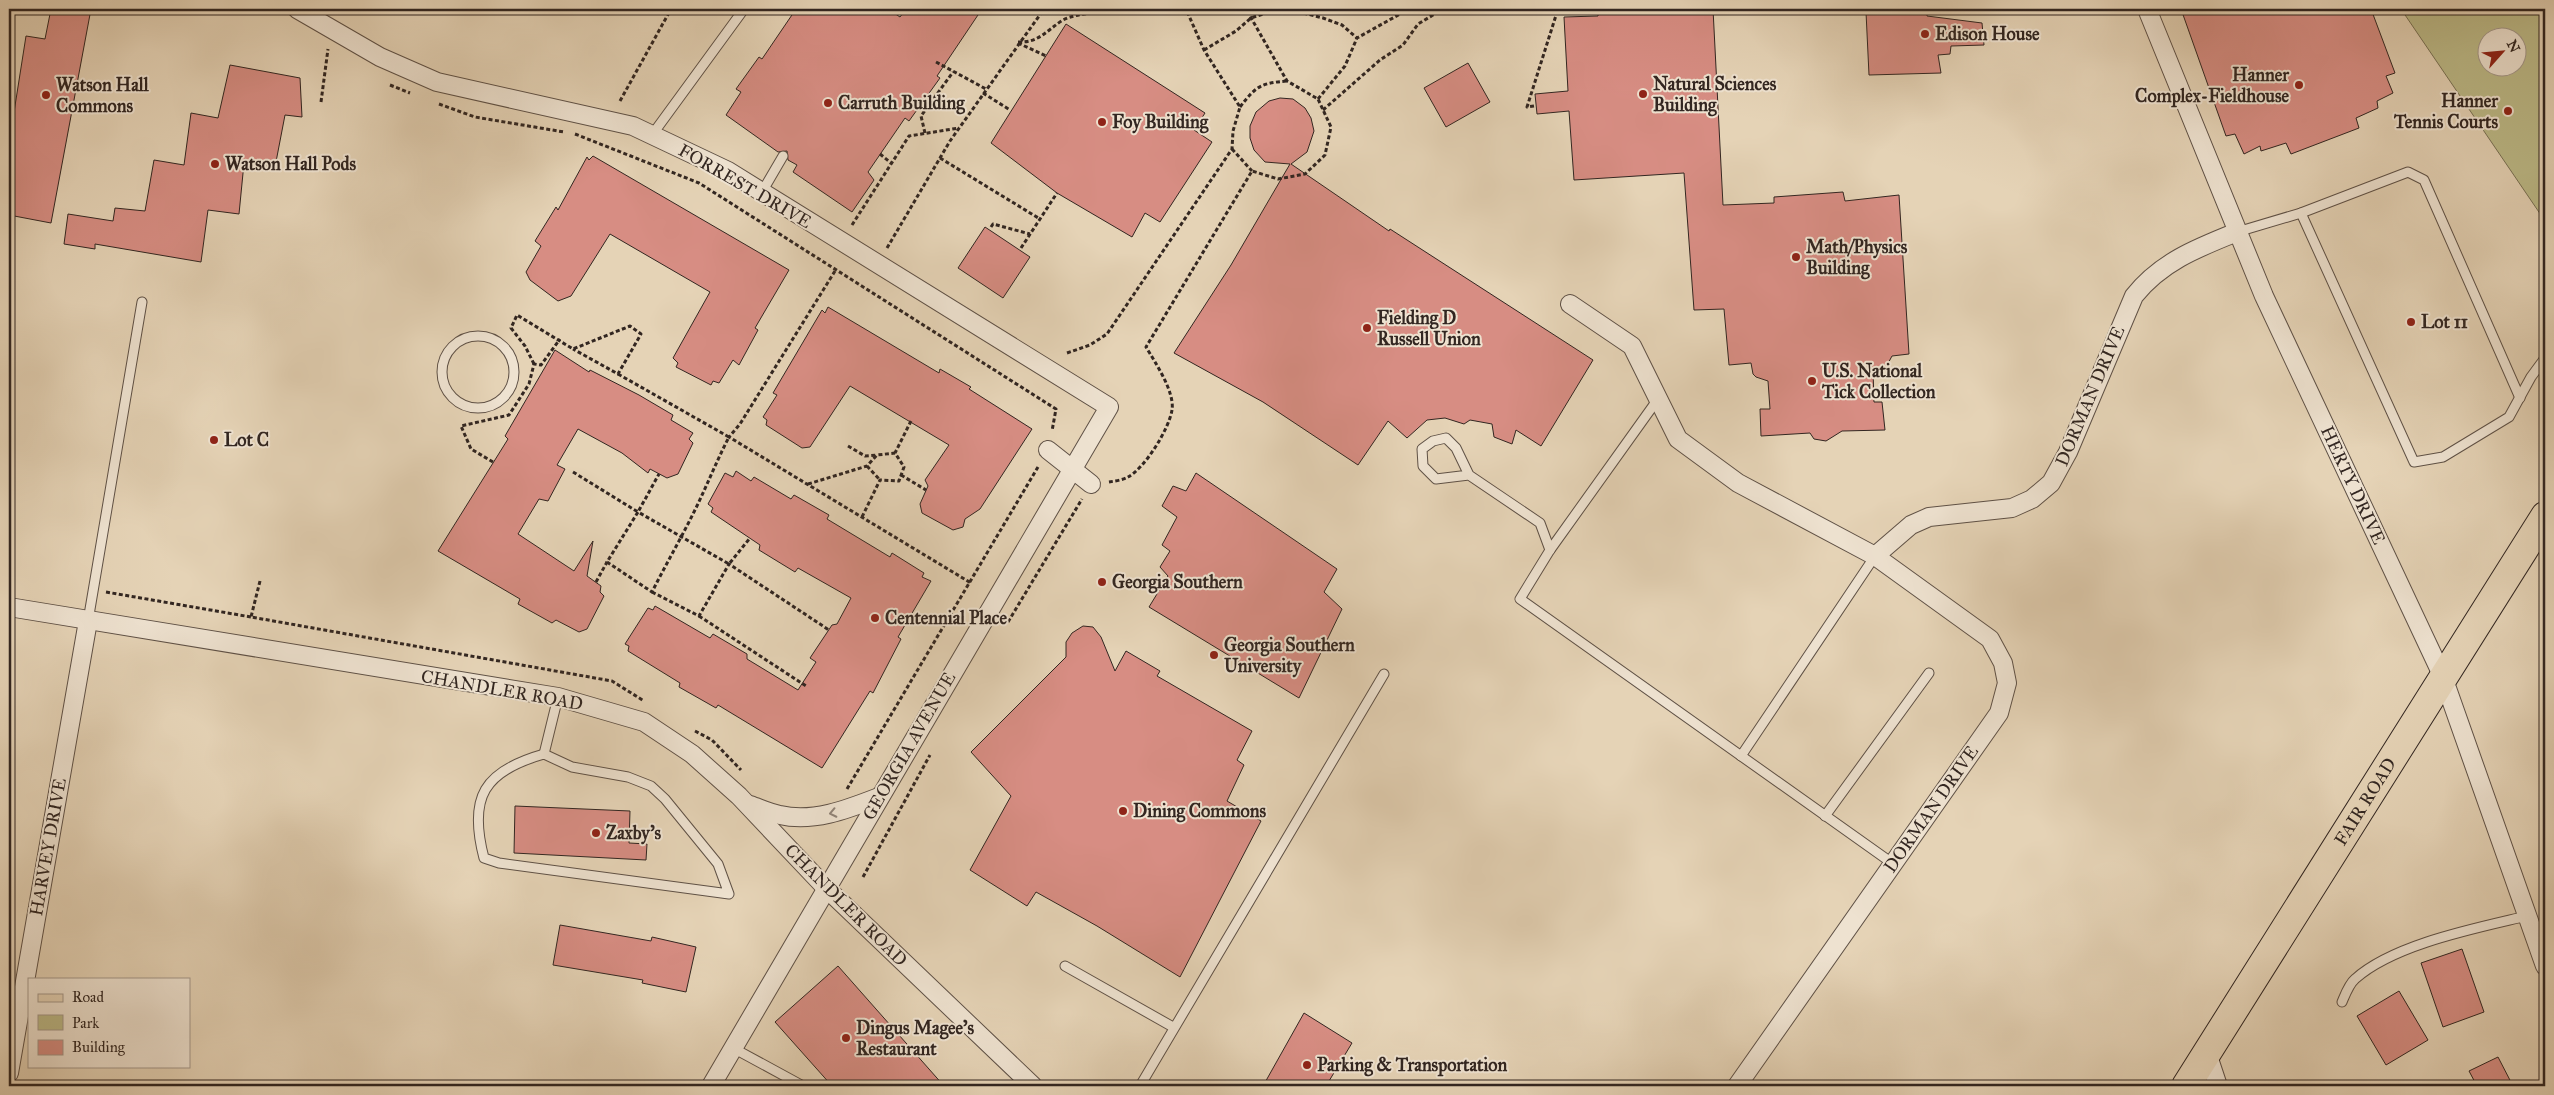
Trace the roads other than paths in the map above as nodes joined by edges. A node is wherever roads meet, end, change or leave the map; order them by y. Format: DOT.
graph roads {
  1 [pos="298,9"];
  2 [pos="744,9"];
  3 [pos="2147,9"];
  4 [pos="652,134"];
  5 [pos="783,156"];
  6 [pos="762,192"];
  7 [pos="2301,213"];
  8 [pos="2237,232"];
  9 [pos="142,302"];
  10 [pos="1570,304"];
  11 [pos="2545,358"];
  12 [pos="442,379"];
  13 [pos="2520,398"];
  14 [pos="1658,399"];
  15 [pos="1109,407"];
  16 [pos="1048,450"];
  17 [pos="1073,469"];
  18 [pos="1469,475"];
  19 [pos="1091,484"];
  20 [pos="2545,516"];
  21 [pos="1550,550"];
  22 [pos="1875,556"];
  23 [pos="9,607"];
  24 [pos="88,621"];
  25 [pos="1929,673"];
  26 [pos="1384,674"];
  27 [pos="2443,677"];
  28 [pos="558,697"];
  29 [pos="544,754"];
  30 [pos="1741,756"];
  31 [pos="879,797"];
  32 [pos="747,804"];
  33 [pos="1825,816"];
  34 [pos="1892,863"];
  35 [pos="826,888"];
  36 [pos="2528,916"];
  37 [pos="1065,966"];
  38 [pos="2545,966"];
  39 [pos="2342,1002"];
  40 [pos="1173,1028"];
  41 [pos="734,1048"];
  42 [pos="2207,1053"];
  43 [pos="9,1074"];
  44 [pos="711,1086"];
  45 [pos="803,1086"];
  46 [pos="1033,1086"];
  47 [pos="1140,1086"];
  48 [pos="1738,1086"];
  49 [pos="2186,1086"];
  50 [pos="2218,1086"];
  1 -- 4 [label="street, FORREST DRIVE"];
  2 -- 4 [label="lane"];
  3 -- 8 [label="street, HERTY DRIVE"];
  4 -- 6 [label="street, FORREST DRIVE"];
  5 -- 6 [label="lane"];
  6 -- 15 [label="street, FORREST DRIVE"];
  7 -- 8 [label="lane"];
  7 -- 13 [label="lane"];
  7 -- 13 [label="lane"];
  8 -- 22 [label="street, DORMAN DRIVE"];
  8 -- 27 [label="street, HERTY DRIVE"];
  9 -- 24 [label="lane"];
  10 -- 14 [label="street, DORMAN DRIVE"];
  11 -- 13 [label="lane"];
  12 -- 12 [label="lane"];
  14 -- 21 [label="lane"];
  14 -- 22 [label="street, DORMAN DRIVE"];
  15 -- 17 [label="street, GEORGIA AVENUE"];
  16 -- 17 [label="street"];
  17 -- 19 [label="street"];
  17 -- 31 [label="street, GEORGIA AVENUE"];
  18 -- 18 [label="lane"];
  18 -- 21 [label="lane"];
  20 -- 27 [label="main road, FAIR ROAD"];
  21 -- 30 [label="lane"];
  22 -- 30 [label="lane"];
  22 -- 34 [label="street, DORMAN DRIVE"];
  23 -- 24 [label="street, CHANDLER ROAD"];
  24 -- 28 [label="street, CHANDLER ROAD"];
  24 -- 43 [label="street, HARVEY DRIVE"];
  25 -- 33 [label="lane"];
  26 -- 40 [label="lane"];
  27 -- 36 [label="street, HERTY DRIVE"];
  27 -- 42 [label="main road, FAIR ROAD"];
  28 -- 29 [label="lane"];
  28 -- 32 [label="street, CHANDLER ROAD"];
  29 -- 29 [label="lane"];
  30 -- 33 [label="lane"];
  31 -- 32 [label="street, one-way"];
  31 -- 35 [label="street, GEORGIA AVENUE"];
  32 -- 35 [label="street, CHANDLER ROAD"];
  33 -- 34 [label="lane"];
  34 -- 48 [label="street, DORMAN DRIVE"];
  35 -- 41 [label="street, GEORGIA AVENUE"];
  35 -- 46 [label="street, CHANDLER ROAD"];
  36 -- 38 [label="street, HERTY DRIVE"];
  36 -- 39 [label="lane"];
  37 -- 40 [label="lane"];
  40 -- 47 [label="lane"];
  41 -- 44 [label="street, GEORGIA AVENUE"];
  41 -- 45 [label="lane"];
  42 -- 49 [label="main road, FAIR ROAD"];
  42 -- 50 [label="street"];
}
